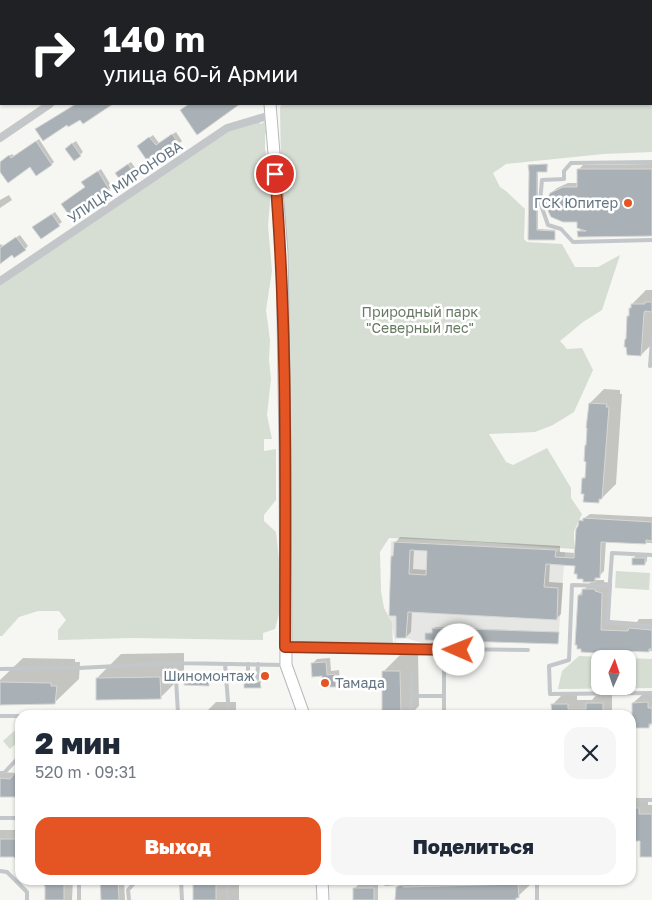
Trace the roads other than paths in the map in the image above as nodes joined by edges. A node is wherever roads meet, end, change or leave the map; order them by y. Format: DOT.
graph roads {
  1 [pos="49,105"];
  2 [pos="270,109"];
  3 [pos="0,138"];
  4 [pos="652,162"];
  5 [pos="652,240"];
  6 [pos="0,281"];
  7 [pos="652,341"];
  8 [pos="650,366"];
  9 [pos="652,555"];
  10 [pos="610,586"];
  11 [pos="652,626"];
  12 [pos="433,644"];
  13 [pos="285,647"];
  14 [pos="439,650"];
  15 [pos="528,650"];
  16 [pos="175,663"];
  17 [pos="225,664"];
  18 [pos="248,664"];
  19 [pos="258,664"];
  20 [pos="286,665"];
  21 [pos="0,669"];
  22 [pos="412,675"];
  23 [pos="248,679"];
  24 [pos="257,679"];
  25 [pos="652,693"];
  26 [pos="412,696"];
  27 [pos="443,696"];
  28 [pos="178,710"];
  29 [pos="229,710"];
  30 [pos="302,710"];
  31 [pos="411,710"];
  32 [pos="444,710"];
  33 [pos="0,716"];
  34 [pos="15,716"];
  35 [pos="15,761"];
  36 [pos="0,773"];
  37 [pos="636,800"];
  38 [pos="652,800"];
  39 [pos="0,818"];
  40 [pos="15,818"];
  41 [pos="0,872"];
  42 [pos="15,880"];
  43 [pos="20,885"];
  44 [pos="79,885"];
  45 [pos="132,885"];
  46 [pos="181,885"];
  47 [pos="228,885"];
  48 [pos="322,885"];
  49 [pos="537,885"];
  50 [pos="27,900"];
  51 [pos="79,900"];
  52 [pos="129,900"];
  53 [pos="182,900"];
  54 [pos="227,900"];
  55 [pos="323,900"];
  56 [pos="537,900"];
  1 -- 3 [label="street"];
  2 -- 6 [label="street, УЛИЦА МИРОНОВА"];
  2 -- 13 [label="street"];
  4 -- 5 [label="lane"];
  7 -- 8 [label="lane"];
  9 -- 10 [label="lane"];
  10 -- 11 [label="lane"];
  10 -- 25 [label="lane"];
  12 -- 14 [label="lane"];
  13 -- 14 [label="lane"];
  13 -- 20 [label="street"];
  14 -- 15 [label="lane"];
  14 -- 27 [label="lane"];
  16 -- 17 [label="lane"];
  16 -- 21 [label="lane"];
  16 -- 28 [label="lane"];
  17 -- 18 [label="lane"];
  17 -- 29 [label="lane"];
  18 -- 19 [label="lane"];
  18 -- 23 [label="lane"];
  19 -- 20 [label="lane"];
  19 -- 24 [label="lane"];
  20 -- 30 [label="street"];
  22 -- 26 [label="lane"];
  26 -- 27 [label="lane"];
  26 -- 31 [label="lane"];
  27 -- 32 [label="lane"];
  33 -- 34 [label="lane"];
  35 -- 36 [label="lane"];
  37 -- 38 [label="lane"];
  39 -- 40 [label="lane"];
  41 -- 42 [label="lane"];
  43 -- 50 [label="lane"];
  44 -- 51 [label="lane"];
  45 -- 52 [label="lane"];
  46 -- 53 [label="lane"];
  47 -- 54 [label="lane"];
  48 -- 55 [label="street"];
  49 -- 56 [label="lane"];
}
